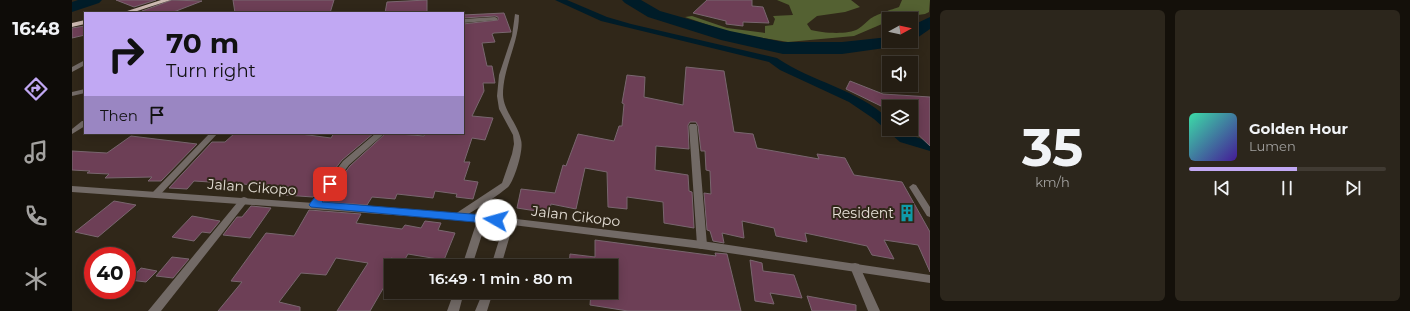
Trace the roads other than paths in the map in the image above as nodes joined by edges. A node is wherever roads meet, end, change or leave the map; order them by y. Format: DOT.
graph roads {
  1 [pos="168,0"];
  2 [pos="134,12"];
  3 [pos="517,14"];
  4 [pos="495,19"];
  5 [pos="464,21"];
  6 [pos="84,22"];
  7 [pos="72,25"];
  8 [pos="84,63"];
  9 [pos="72,70"];
  10 [pos="84,91"];
  11 [pos="72,94"];
  12 [pos="84,124"];
  13 [pos="693,126"];
  14 [pos="72,132"];
  15 [pos="213,134"];
  16 [pos="380,134"];
  17 [pos="913,187"];
  18 [pos="72,189"];
  19 [pos="156,194"];
  20 [pos="244,200"];
  21 [pos="314,205"];
  22 [pos="930,214"];
  23 [pos="458,216"];
  24 [pos="482,218"];
  25 [pos="509,222"];
  26 [pos="702,245"];
  27 [pos="469,259"];
  28 [pos="498,259"];
  29 [pos="855,268"];
  30 [pos="930,279"];
  31 [pos="457,299"];
  32 [pos="485,299"];
  33 [pos="154,311"];
  34 [pos="453,311"];
  35 [pos="481,311"];
  36 [pos="874,311"];
  1 -- 2 [label="highway"];
  3 -- 23 [label="street"];
  4 -- 5 [label="street"];
  6 -- 7 [label="highway"];
  8 -- 9 [label="street"];
  10 -- 11 [label="street"];
  12 -- 14 [label="street"];
  13 -- 26 [label="street"];
  15 -- 19 [label="street"];
  16 -- 21 [label="street"];
  17 -- 22 [label="street"];
  18 -- 19 [label="street, Jalan Cikopo"];
  19 -- 20 [label="street, Jalan Cikopo"];
  20 -- 21 [label="street, Jalan Cikopo"];
  20 -- 33 [label="street"];
  21 -- 23 [label="street, Jalan Cikopo"];
  23 -- 24 [label="street, Jalan Cikopo"];
  24 -- 25 [label="street, Jalan Cikopo"];
  24 -- 27 [label="street"];
  25 -- 26 [label="street, Jalan Cikopo"];
  25 -- 28 [label="street"];
  26 -- 29 [label="street, Jalan Cikopo"];
  29 -- 30 [label="street, Jalan Cikopo"];
  29 -- 36 [label="street"];
  31 -- 34 [label="street"];
  32 -- 35 [label="street"];
}
